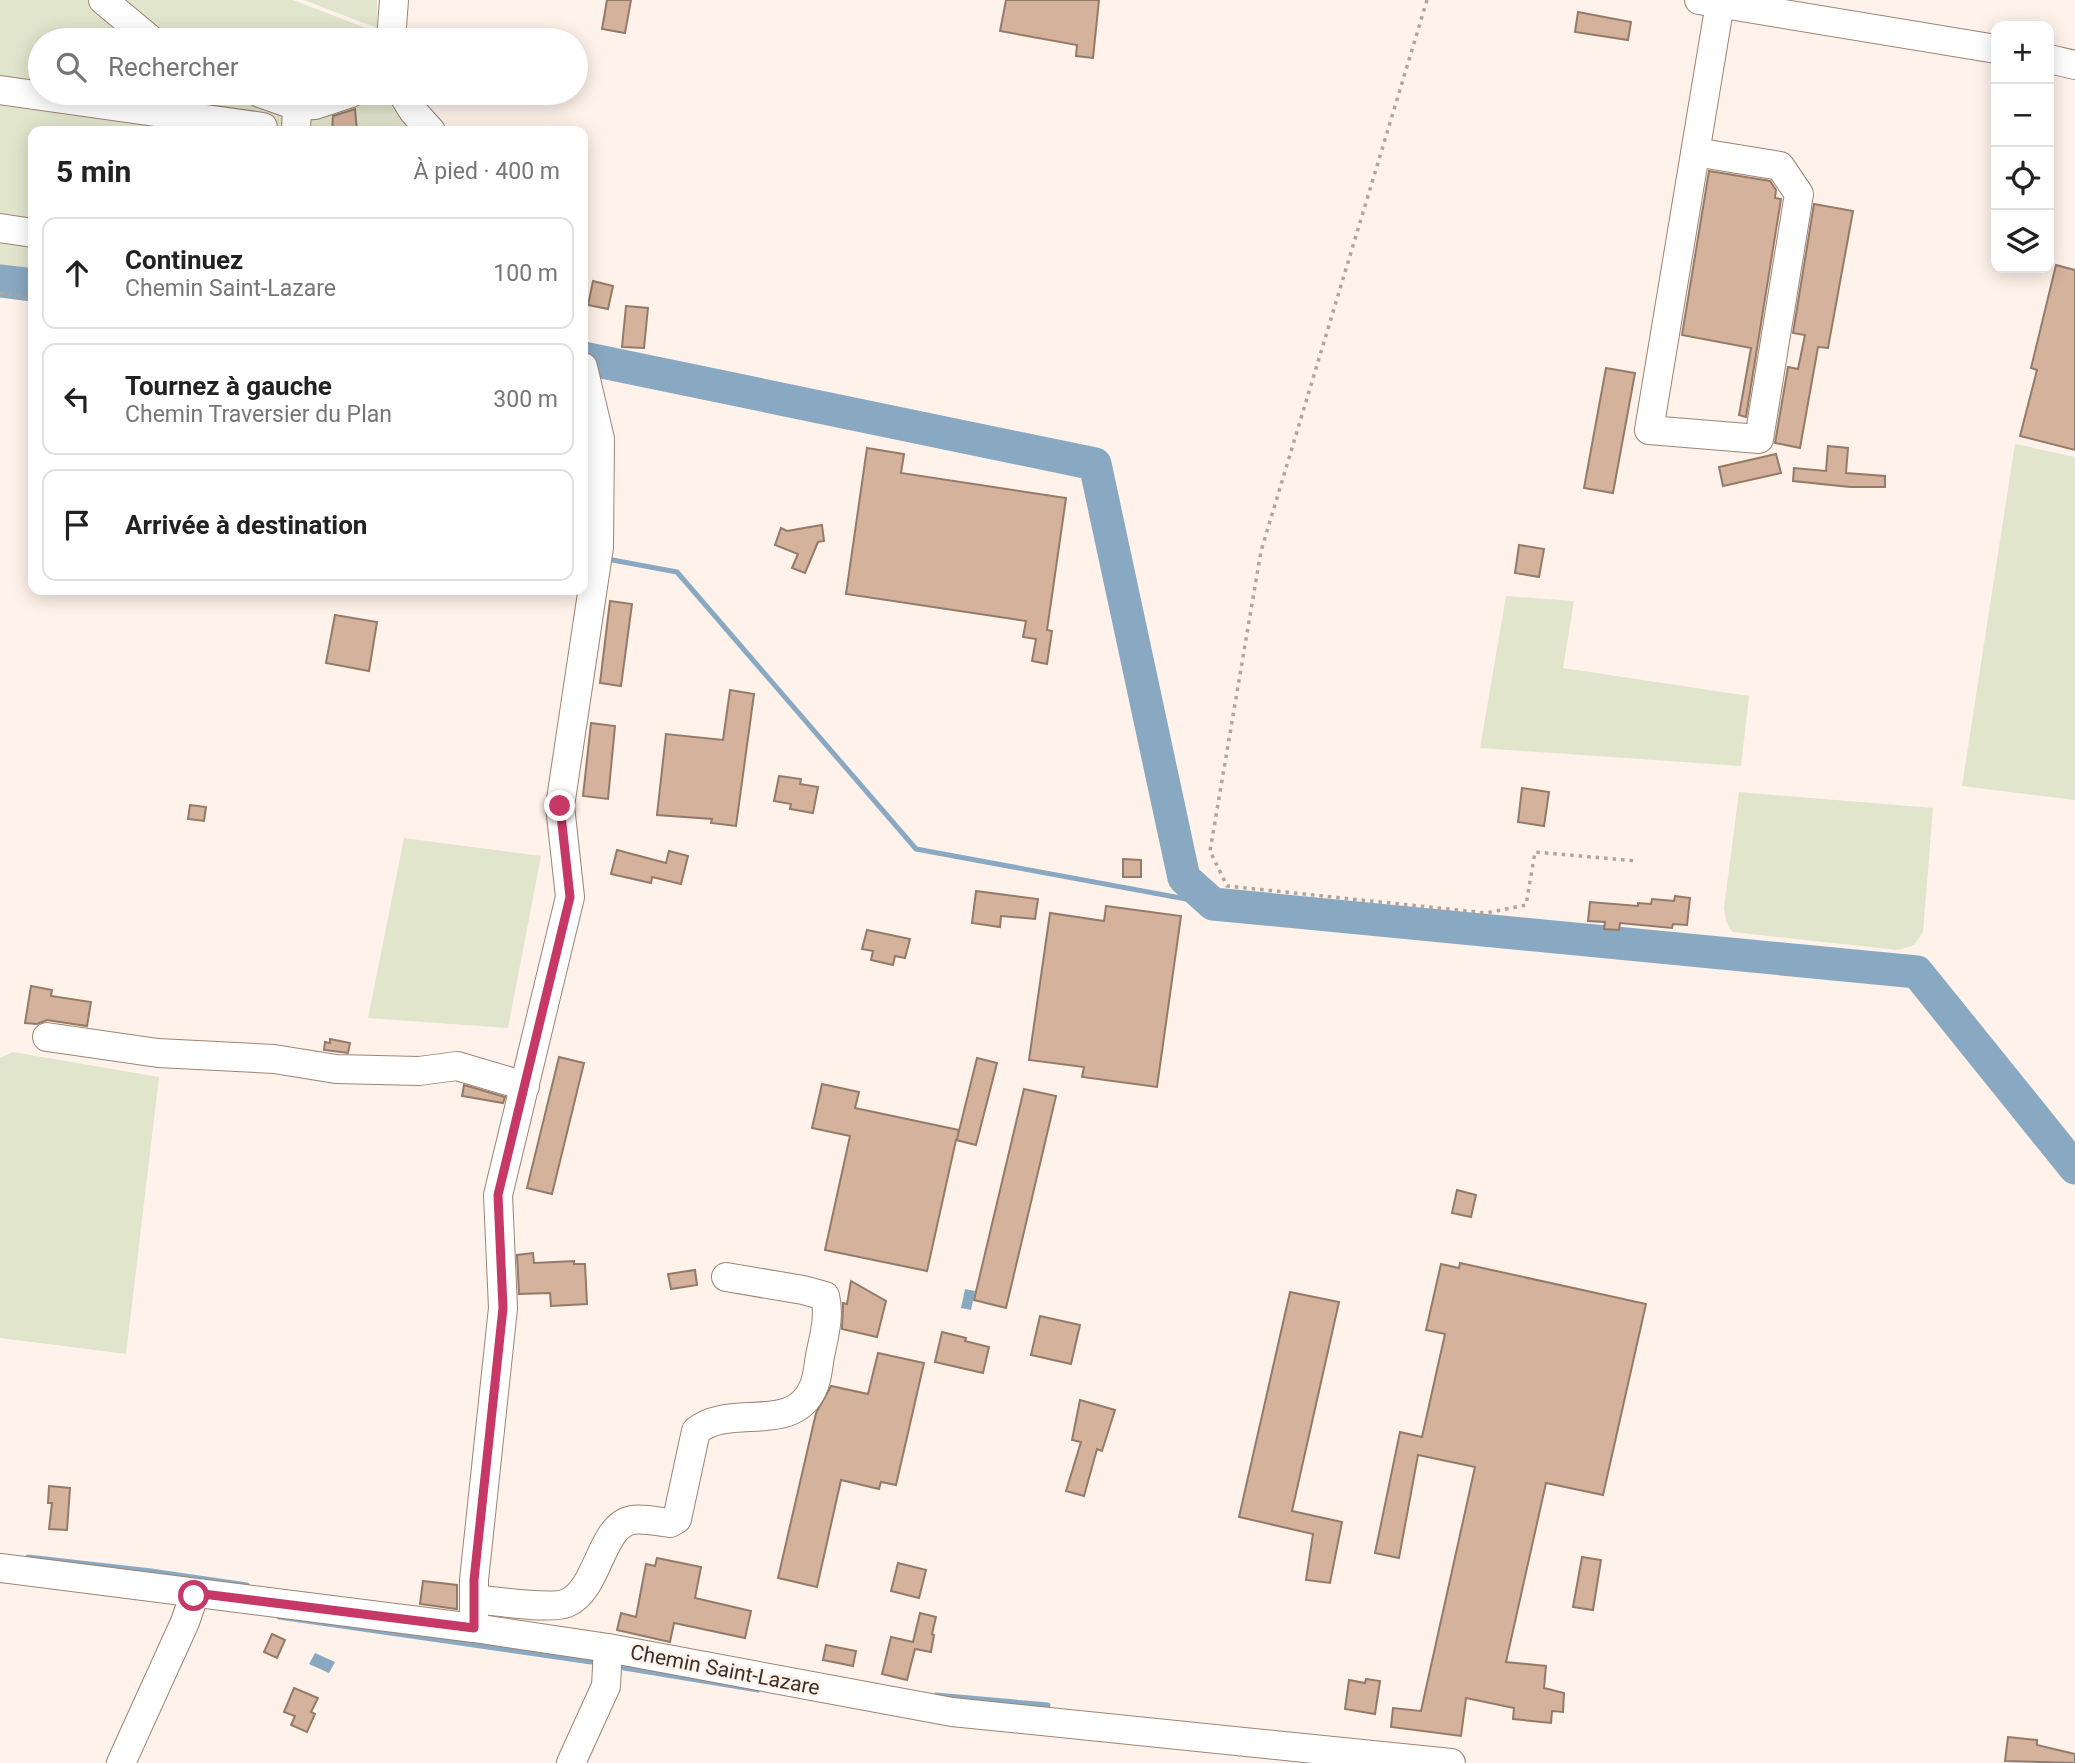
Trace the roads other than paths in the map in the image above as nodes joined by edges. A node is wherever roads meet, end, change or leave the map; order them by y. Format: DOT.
graph roads {
  1 [pos="103,0"];
  2 [pos="394,0"];
  3 [pos="1709,2"];
  4 [pos="137,28"];
  5 [pos="392,28"];
  6 [pos="1991,47"];
  7 [pos="2054,61"];
  8 [pos="2075,65"];
  9 [pos="0,90"];
  10 [pos="28,94"];
  11 [pos="107,105"];
  12 [pos="277,105"];
  13 [pos="315,105"];
  14 [pos="409,105"];
  15 [pos="297,119"];
  16 [pos="256,126"];
  17 [pos="426,126"];
  18 [pos="1695,152"];
  19 [pos="0,228"];
  20 [pos="28,232"];
  21 [pos="588,390"];
  22 [pos="47,1037"];
  23 [pos="525,1086"];
  24 [pos="726,1277"];
  25 [pos="2,1573"];
  26 [pos="474,1599"];
  27 [pos="192,1601"];
  28 [pos="474,1628"];
  29 [pos="608,1648"];
  30 [pos="121,1763"];
  31 [pos="571,1763"];
  32 [pos="1451,1763"];
  1 -- 4 [label="street"];
  2 -- 5 [label="street"];
  3 -- 6 [label="street"];
  3 -- 18 [label="street"];
  7 -- 8 [label="street"];
  9 -- 10 [label="street"];
  11 -- 16 [label="street"];
  12 -- 15 [label="street"];
  13 -- 15 [label="street"];
  14 -- 17 [label="street"];
  18 -- 18 [label="street"];
  19 -- 20 [label="street"];
  21 -- 23 [label="street"];
  22 -- 23 [label="street"];
  23 -- 26 [label="street"];
  24 -- 26 [label="street"];
  25 -- 27 [label="street, Chemin Saint-Lazare"];
  26 -- 28 [label="street"];
  27 -- 28 [label="street, Chemin Saint-Lazare"];
  27 -- 30 [label="street"];
  28 -- 29 [label="street, Chemin Saint-Lazare"];
  29 -- 31 [label="street"];
  29 -- 32 [label="street, Chemin Saint-Lazare"];
}
